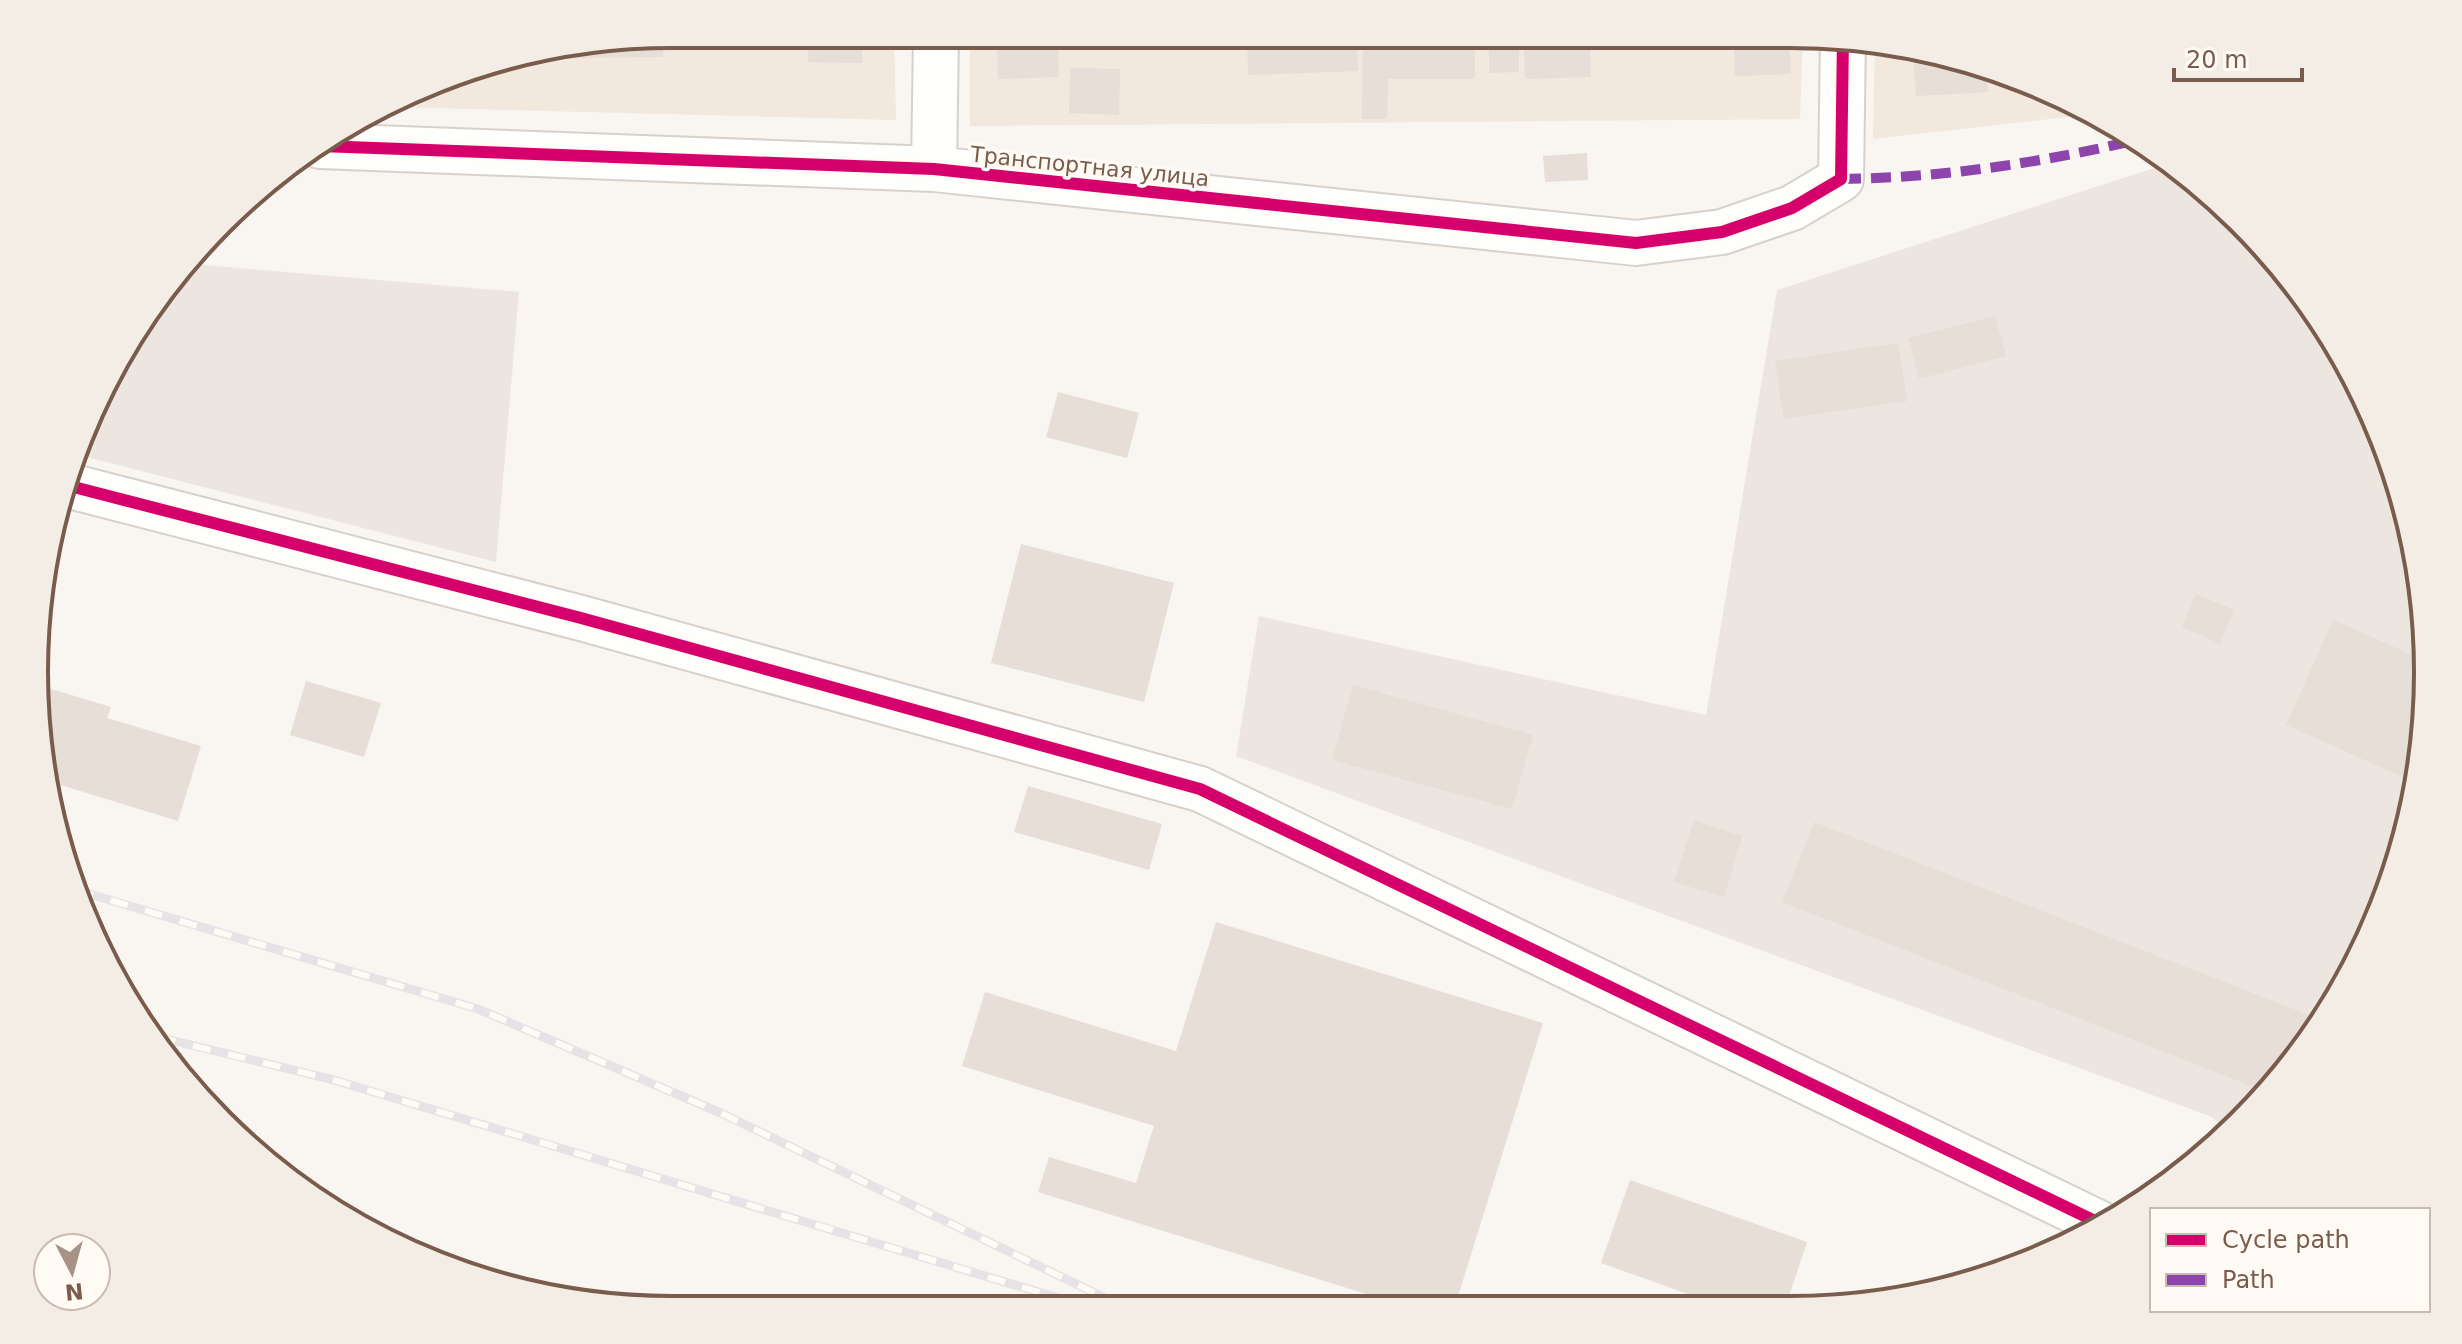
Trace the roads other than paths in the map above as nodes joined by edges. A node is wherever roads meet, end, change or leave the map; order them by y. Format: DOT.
graph roads {
  1 [pos="936,48"];
  2 [pos="1843,50"];
  3 [pos="366,136"];
  4 [pos="346,140"];
  5 [pos="934,169"];
  6 [pos="76,488"];
  7 [pos="2090,1219"];
  1 -- 5 [label="street"];
  2 -- 5 [label="street, Транспортная улица"];
  3 -- 4 [label="street, Транспортная улица"];
  3 -- 5 [label="street, Транспортная улица"];
  6 -- 7 [label="street"];
}
